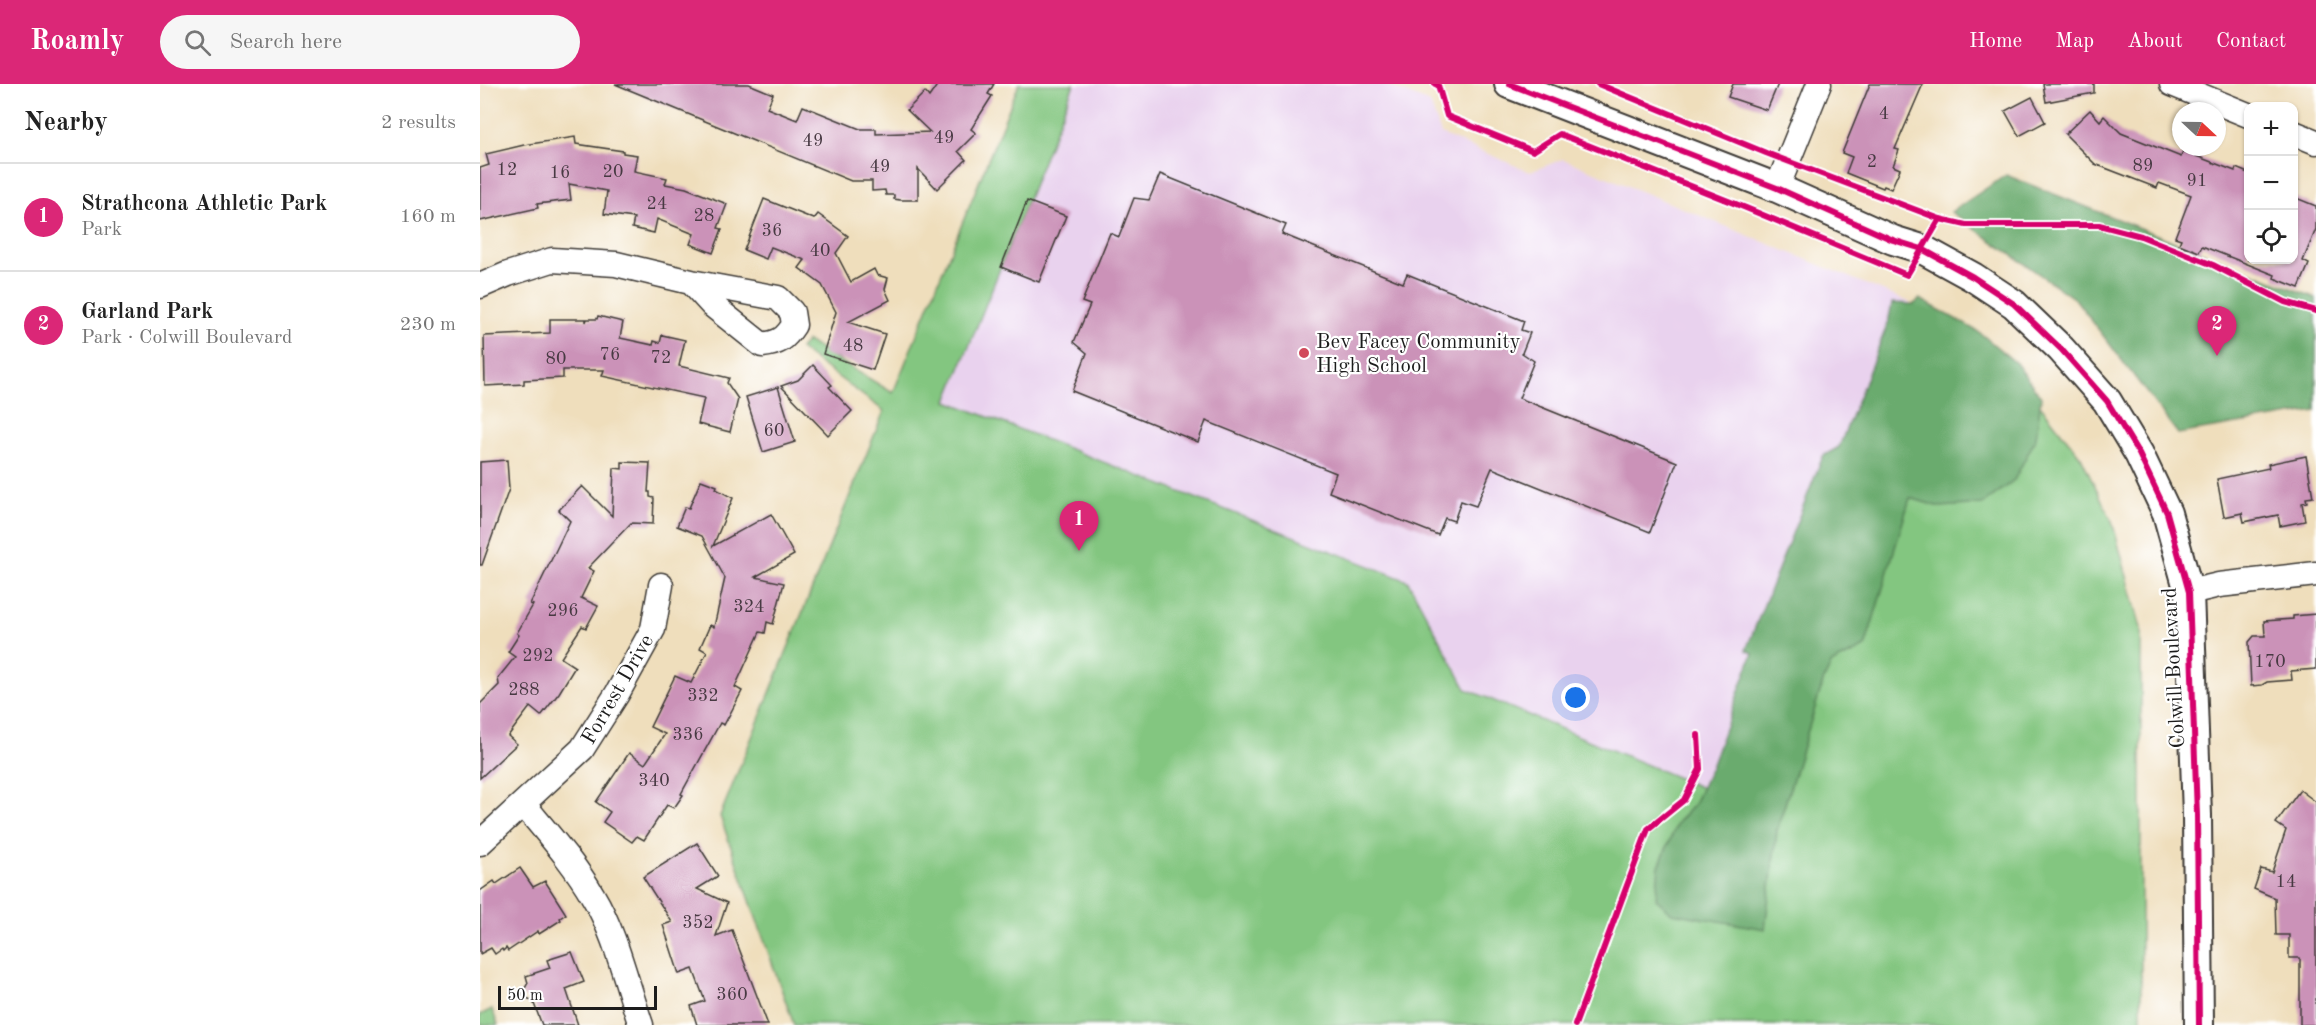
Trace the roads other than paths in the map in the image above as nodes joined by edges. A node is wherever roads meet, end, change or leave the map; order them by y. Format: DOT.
graph roads {
  1 [pos="1509,84"];
  2 [pos="1819,84"];
  3 [pos="2172,84"];
  4 [pos="2244,113"];
  5 [pos="2298,135"];
  6 [pos="2316,142"];
  7 [pos="1777,188"];
  8 [pos="691,282"];
  9 [pos="480,286"];
  10 [pos="2316,574"];
  11 [pos="662,585"];
  12 [pos="2189,592"];
  13 [pos="524,805"];
  14 [pos="480,843"];
  15 [pos="641,1025"];
  16 [pos="2199,1025"];
  1 -- 7 [label="street, Colwill Boulevard"];
  2 -- 7 [label="street"];
  3 -- 4 [label="street"];
  5 -- 6 [label="street"];
  7 -- 12 [label="street, Colwill Boulevard"];
  8 -- 9 [label="street"];
  10 -- 12 [label="street"];
  11 -- 13 [label="street, Forrest Drive"];
  12 -- 16 [label="street, Colwill Boulevard"];
  13 -- 14 [label="street, Forrest Drive"];
  13 -- 15 [label="street"];
}
